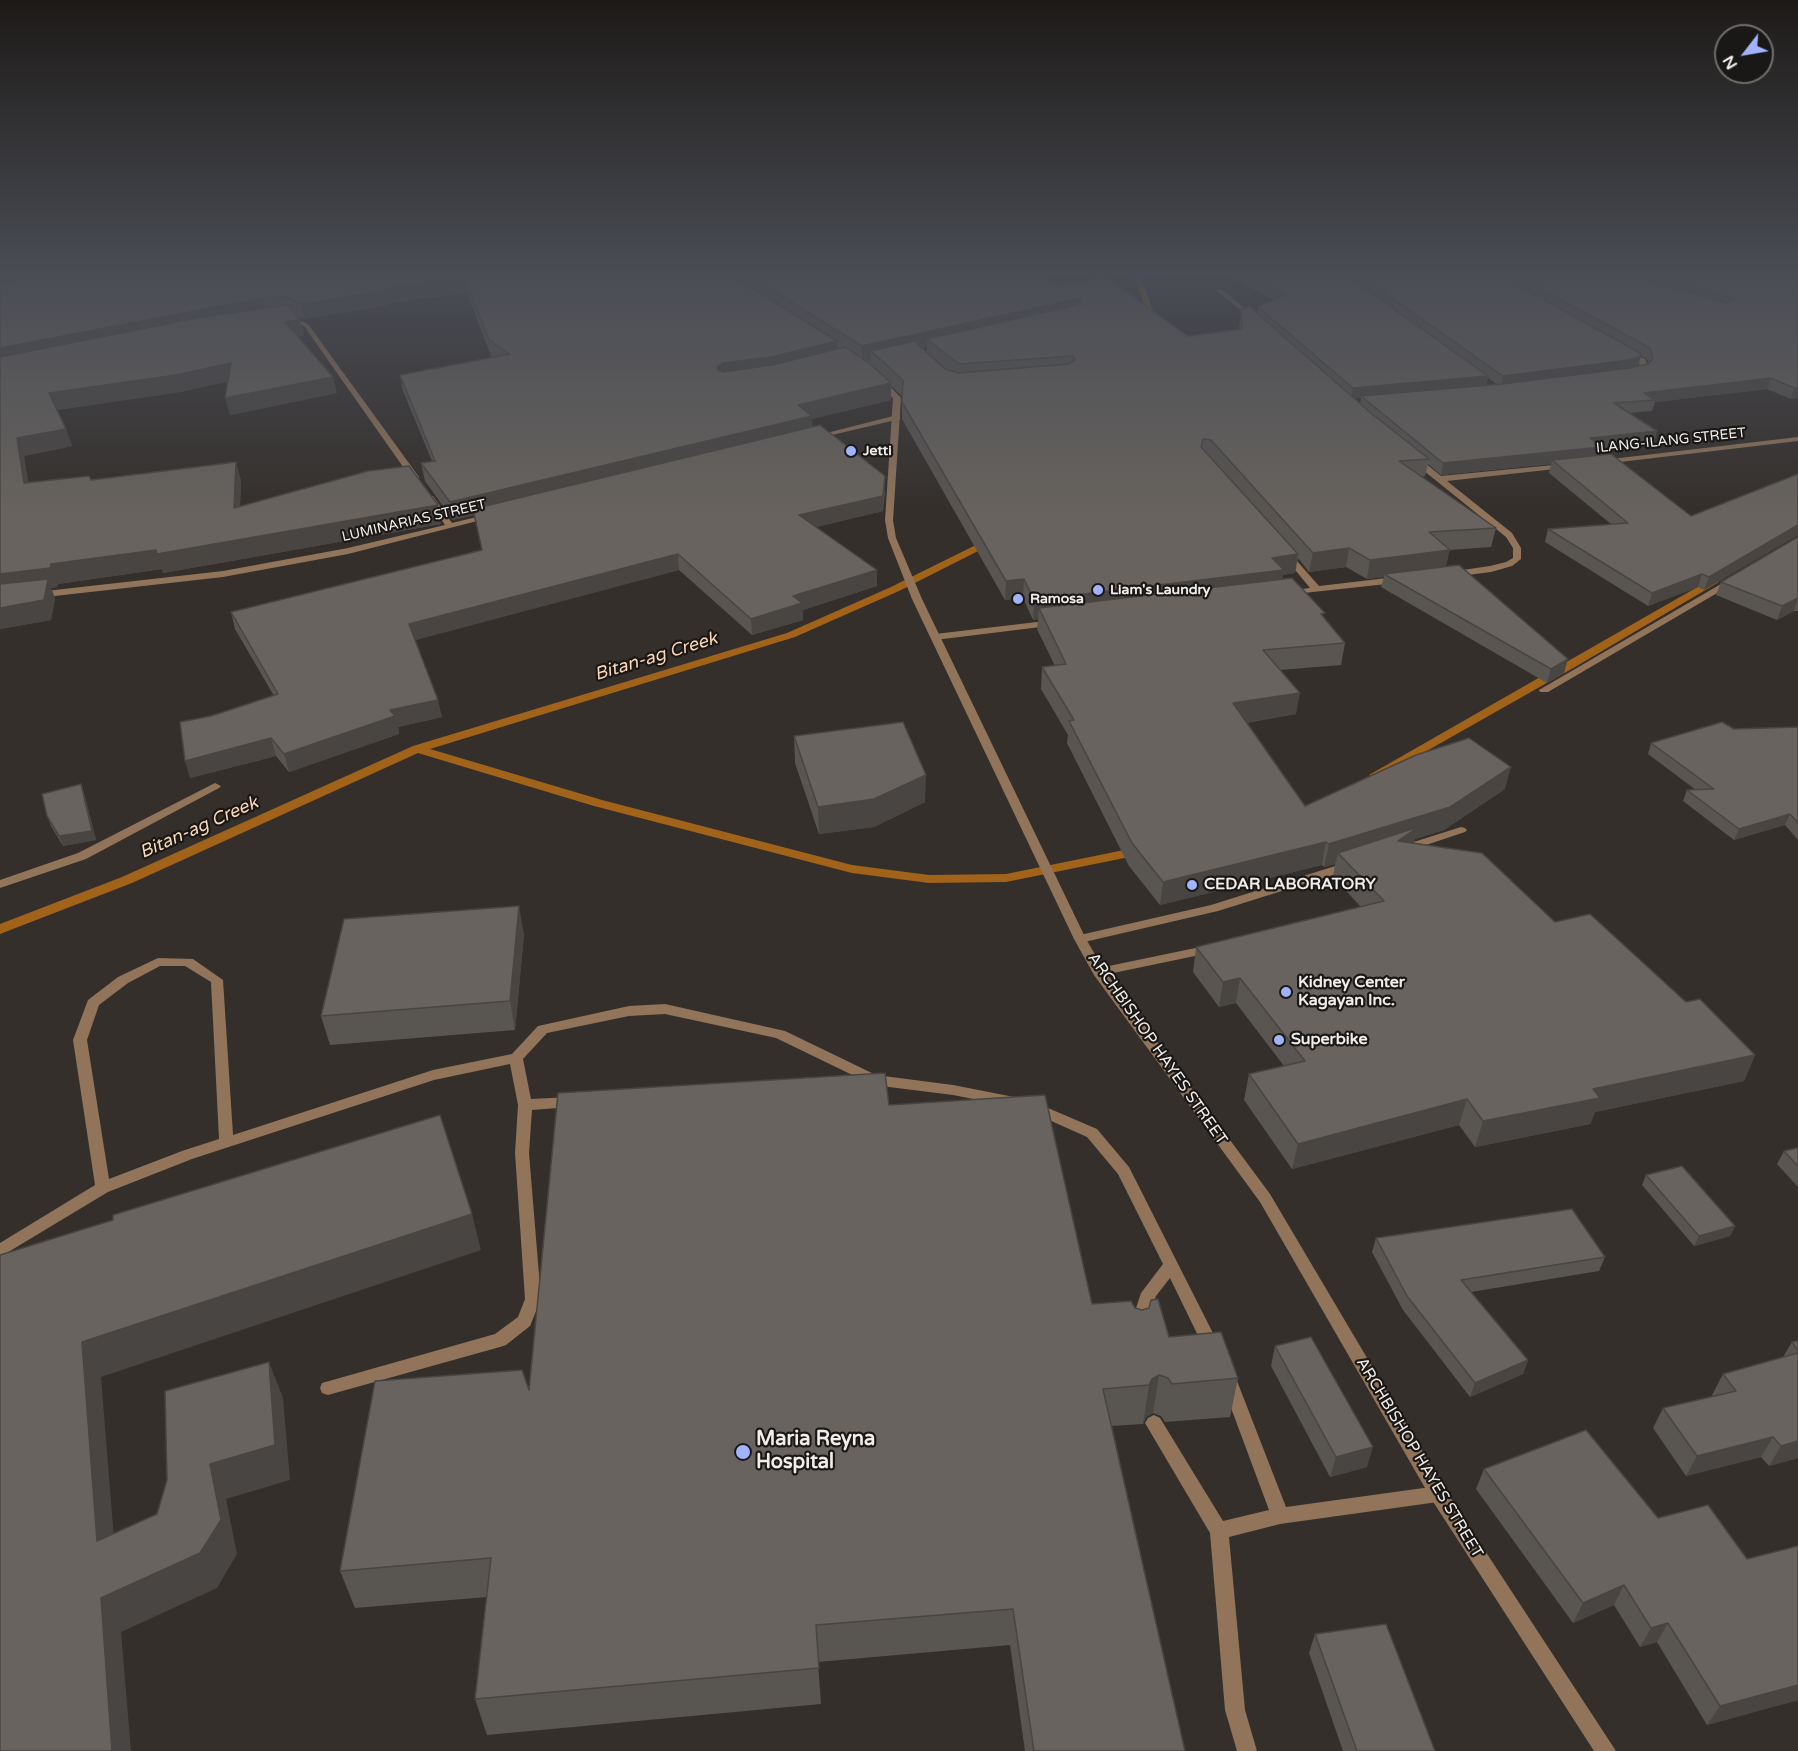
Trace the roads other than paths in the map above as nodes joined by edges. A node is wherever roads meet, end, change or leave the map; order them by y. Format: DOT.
graph roads {
  1 [pos="327,355"];
  2 [pos="1631,355"];
  3 [pos="1627,375"];
  4 [pos="875,377"];
  5 [pos="897,417"];
  6 [pos="806,439"];
  7 [pos="1798,439"];
  8 [pos="1407,453"];
  9 [pos="1592,463"];
  10 [pos="1569,466"];
  11 [pos="1440,479"];
  12 [pos="496,515"];
  13 [pos="450,526"];
  14 [pos="1281,549"];
  15 [pos="1445,575"];
  16 [pos="1740,576"];
  17 [pos="1410,579"];
  18 [pos="1317,590"];
  19 [pos="1282,594"];
  20 [pos="23,597"];
  21 [pos="1062,621"];
  22 [pos="935,637"];
  23 [pos="1544,690"];
  24 [pos="215,786"];
  25 [pos="1461,830"];
  26 [pos="1396,851"];
  27 [pos="1363,862"];
  28 [pos="0,884"];
  29 [pos="1080,939"];
  30 [pos="1223,947"];
  31 [pos="1100,972"];
  32 [pos="516,1058"];
  33 [pos="873,1080"];
  34 [pos="838,1083"];
  35 [pos="583,1101"];
  36 [pos="525,1105"];
  37 [pos="226,1142"];
  38 [pos="103,1188"];
  39 [pos="0,1251"];
  40 [pos="1171,1265"];
  41 [pos="1136,1339"];
  42 [pos="328,1388"];
  43 [pos="1154,1423"];
  44 [pos="1438,1494"];
  45 [pos="1280,1516"];
  46 [pos="1219,1531"];
  47 [pos="1246,1751"];
  48 [pos="1606,1751"];
  1 -- 13 [label="street"];
  2 -- 3 [label="street"];
  4 -- 5 [label="street, ARCHBISHOP HAYES STREET"];
  5 -- 6 [label="street"];
  5 -- 22 [label="street, ARCHBISHOP HAYES STREET"];
  7 -- 9 [label="street, ILANG-ILANG STREET"];
  8 -- 11 [label="street"];
  10 -- 11 [label="street"];
  11 -- 15 [label="street"];
  12 -- 13 [label="street, LUMINARIAS STREET"];
  13 -- 20 [label="street, LUMINARIAS STREET"];
  14 -- 18 [label="street"];
  16 -- 23 [label="street"];
  17 -- 18 [label="street"];
  18 -- 19 [label="street"];
  21 -- 22 [label="street"];
  22 -- 29 [label="street, ARCHBISHOP HAYES STREET"];
  24 -- 28 [label="street"];
  25 -- 26 [label="street"];
  27 -- 29 [label="street"];
  29 -- 31 [label="street, ARCHBISHOP HAYES STREET"];
  30 -- 31 [label="street"];
  31 -- 44 [label="street, ARCHBISHOP HAYES STREET"];
  32 -- 33 [label="street"];
  32 -- 36 [label="street"];
  32 -- 37 [label="street"];
  33 -- 34 [label="street"];
  33 -- 40 [label="street"];
  35 -- 36 [label="street"];
  36 -- 42 [label="street"];
  37 -- 38 [label="street"];
  37 -- 38 [label="street"];
  38 -- 39 [label="street"];
  40 -- 41 [label="street"];
  40 -- 45 [label="street"];
  43 -- 46 [label="street"];
  44 -- 45 [label="street"];
  44 -- 48 [label="street, ARCHBISHOP HAYES STREET"];
  45 -- 46 [label="street"];
  46 -- 47 [label="street"];
}
